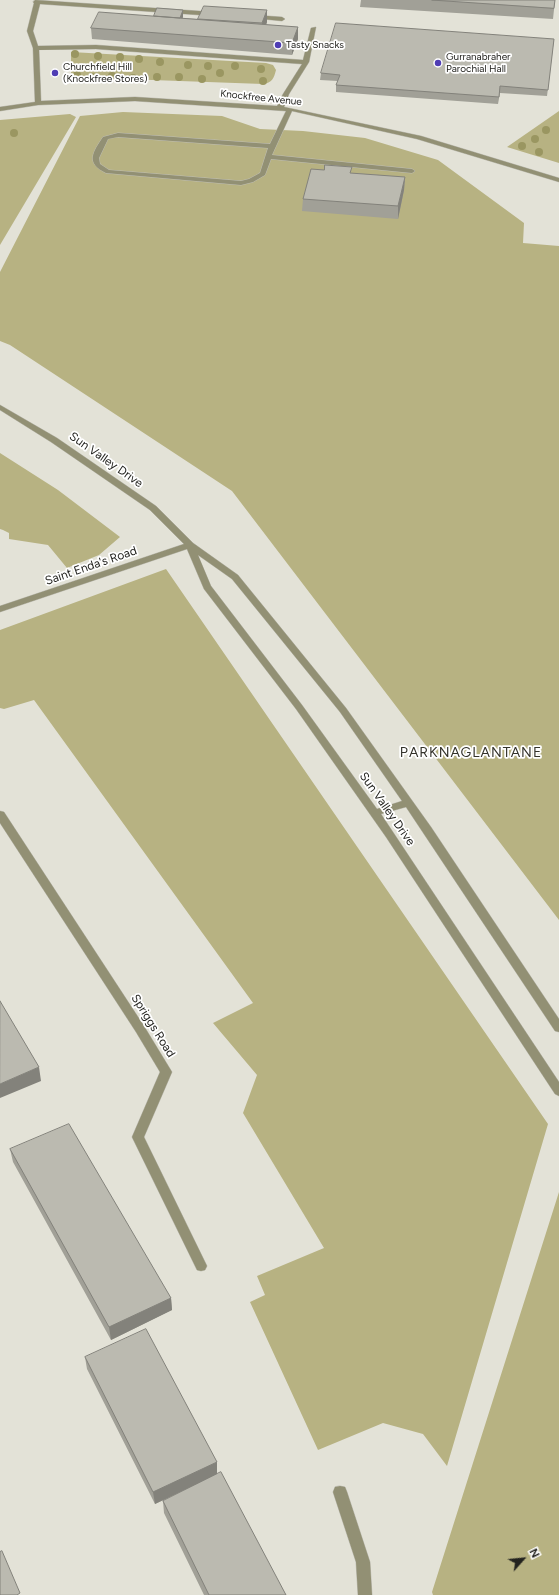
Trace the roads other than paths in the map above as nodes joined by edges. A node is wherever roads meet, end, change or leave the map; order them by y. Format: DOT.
graph roads {
  1 [pos="37,1"];
  2 [pos="218,15"];
  3 [pos="250,17"];
  4 [pos="282,19"];
  5 [pos="314,28"];
  6 [pos="36,48"];
  7 [pos="306,62"];
  8 [pos="38,103"];
  9 [pos="280,108"];
  10 [pos="0,109"];
  11 [pos="290,109"];
  12 [pos="272,146"];
  13 [pos="269,157"];
  14 [pos="412,171"];
  15 [pos="559,180"];
  16 [pos="0,407"];
  17 [pos="190,545"];
  18 [pos="0,609"];
  19 [pos="408,803"];
  20 [pos="374,813"];
  21 [pos="0,815"];
  22 [pos="559,1028"];
  23 [pos="559,1091"];
  24 [pos="201,1266"];
  25 [pos="340,1492"];
  26 [pos="366,1595"];
  1 -- 2 [label="street"];
  1 -- 6 [label="street"];
  3 -- 4 [label="street"];
  5 -- 7 [label="street"];
  6 -- 7 [label="street"];
  6 -- 8 [label="street"];
  7 -- 9 [label="street"];
  8 -- 9 [label="street, Knockfree Avenue"];
  8 -- 10 [label="street, Knockfree Avenue"];
  9 -- 11 [label="street, Knockfree Avenue"];
  11 -- 12 [label="street"];
  11 -- 15 [label="street, Knockfree Avenue"];
  12 -- 13 [label="street"];
  12 -- 13 [label="street"];
  13 -- 14 [label="street"];
  16 -- 17 [label="street, Sun Valley Drive"];
  17 -- 18 [label="street, Saint Enda's Road"];
  17 -- 19 [label="street, Sun Valley Drive"];
  17 -- 20 [label="street, Sun Valley Drive"];
  19 -- 20 [label="street"];
  19 -- 22 [label="street, Sun Valley Drive"];
  20 -- 23 [label="street, Sun Valley Drive"];
  21 -- 24 [label="street, Spriggs Road"];
  25 -- 26 [label="street"];
}
